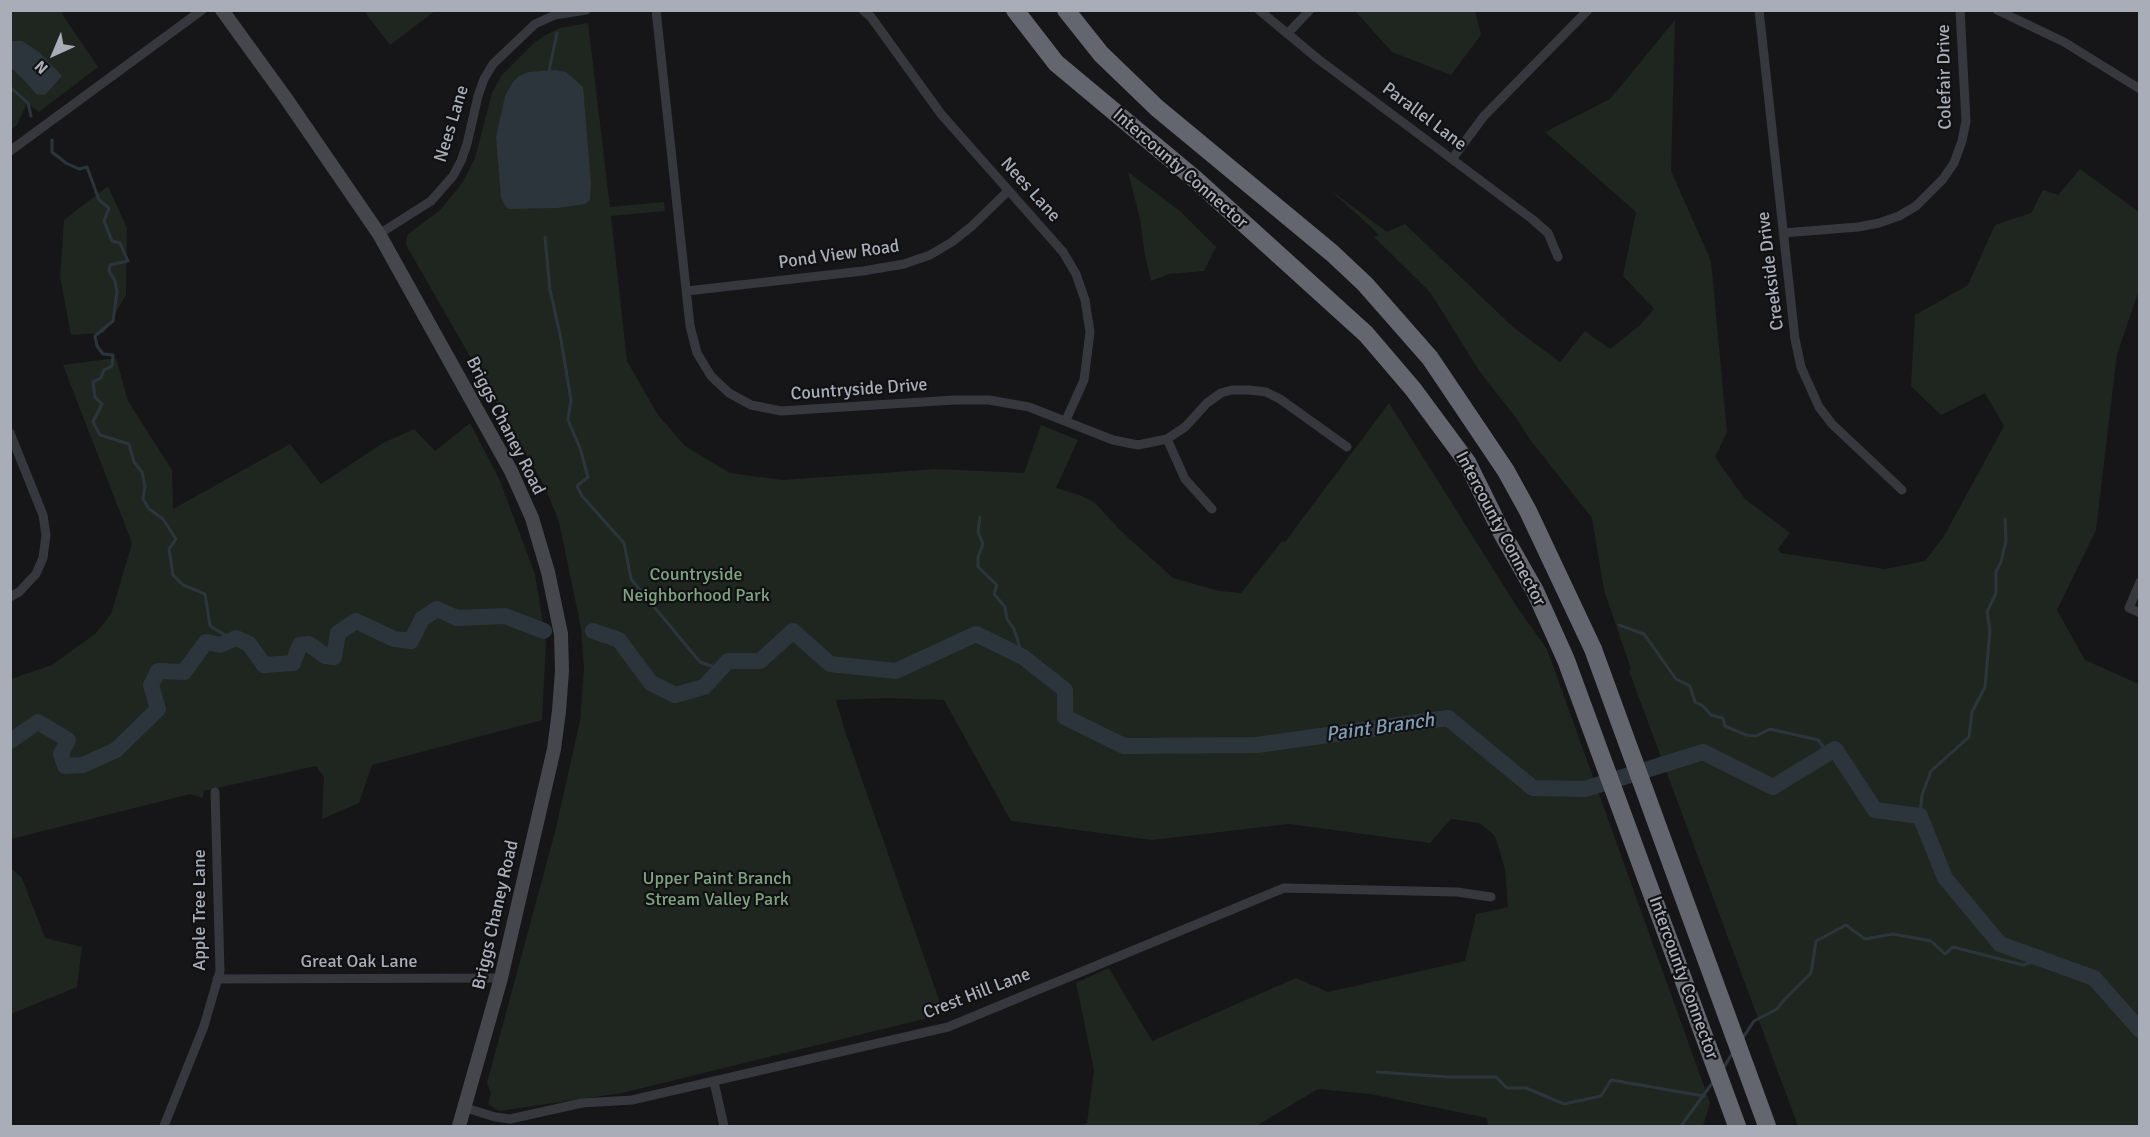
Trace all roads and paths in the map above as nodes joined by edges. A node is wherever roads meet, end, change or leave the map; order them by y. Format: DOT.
graph roads {
  1 [pos="202,10"];
  2 [pos="222,10"];
  3 [pos="586,10"];
  4 [pos="656,10"];
  5 [pos="863,10"];
  6 [pos="1015,10"];
  7 [pos="1066,10"];
  8 [pos="1260,10"];
  9 [pos="1310,10"];
  10 [pos="1588,10"];
  11 [pos="1759,10"];
  12 [pos="1960,10"];
  13 [pos="1996,10"];
  14 [pos="1288,33"];
  15 [pos="2139,89"];
  16 [pos="10,151"];
  17 [pos="1452,159"];
  18 [pos="1008,191"];
  19 [pos="1783,233"];
  20 [pos="379,234"];
  21 [pos="1558,257"];
  22 [pos="687,291"];
  23 [pos="1066,420"];
  24 [pos="10,433"];
  25 [pos="1167,439"];
  26 [pos="1347,447"];
  27 [pos="1902,490"];
  28 [pos="1212,509"];
  29 [pos="2139,582"];
  30 [pos="10,597"];
  31 [pos="2139,613"];
  32 [pos="215,792"];
  33 [pos="1491,897"];
  34 [pos="501,978"];
  35 [pos="217,979"];
  36 [pos="714,1082"];
  37 [pos="466,1108"];
  38 [pos="164,1126"];
  39 [pos="459,1126"];
  40 [pos="724,1126"];
  41 [pos="1737,1126"];
  42 [pos="1767,1126"];
  1 -- 16 [label="street"];
  2 -- 20 [label="main road, Briggs Chaney Road"];
  3 -- 20 [label="street, Nees Lane"];
  4 -- 22 [label="street, Countryside Drive"];
  5 -- 18 [label="street, Nees Lane"];
  6 -- 41 [label="highway, Intercounty Connector"];
  7 -- 42 [label="highway, Intercounty Connector"];
  8 -- 14 [label="street, Parallel Lane"];
  9 -- 14 [label="street"];
  10 -- 17 [label="street"];
  11 -- 19 [label="street, Creekside Drive"];
  12 -- 19 [label="street, Colefair Drive"];
  13 -- 15 [label="street"];
  14 -- 17 [label="street, Parallel Lane"];
  17 -- 21 [label="street, Parallel Lane"];
  18 -- 22 [label="street, Pond View Road"];
  18 -- 23 [label="street, Nees Lane"];
  19 -- 27 [label="street, Creekside Drive"];
  20 -- 34 [label="main road, Briggs Chaney Road"];
  22 -- 23 [label="street, Countryside Drive"];
  23 -- 25 [label="street, Countryside Drive"];
  24 -- 30 [label="street"];
  25 -- 26 [label="street, Countryside Drive"];
  25 -- 28 [label="street"];
  29 -- 31 [label="street"];
  32 -- 35 [label="street, Apple Tree Lane"];
  33 -- 36 [label="street, Crest Hill Lane"];
  34 -- 35 [label="street, Great Oak Lane"];
  34 -- 37 [label="main road, Briggs Chaney Road"];
  35 -- 38 [label="street, Apple Tree Lane"];
  36 -- 37 [label="street, Crest Hill Lane"];
  36 -- 40 [label="street"];
  37 -- 39 [label="main road, Briggs Chaney Road"];
}
